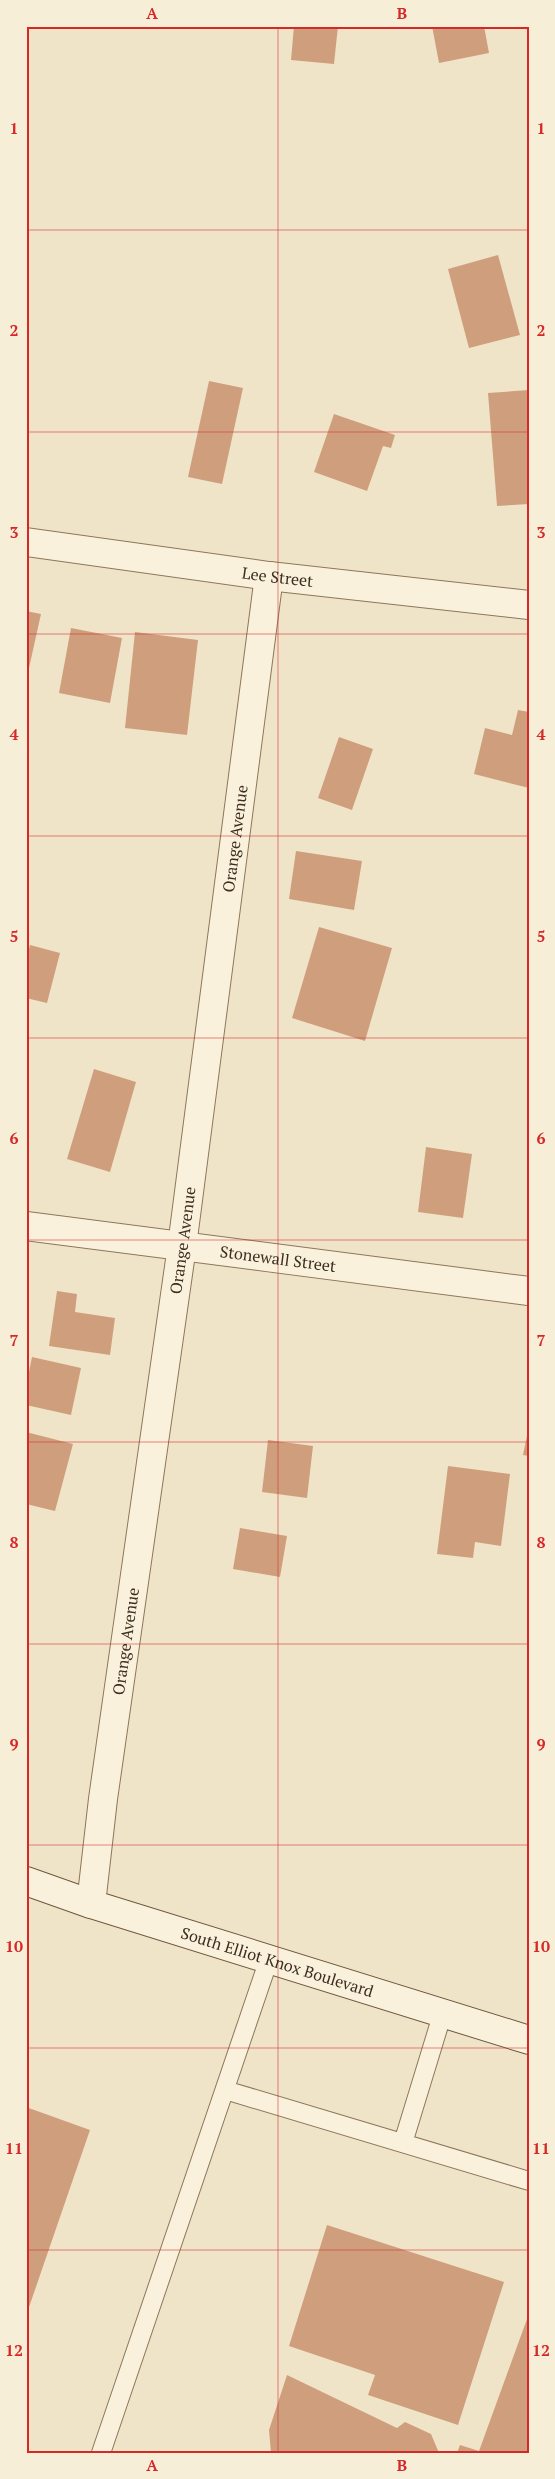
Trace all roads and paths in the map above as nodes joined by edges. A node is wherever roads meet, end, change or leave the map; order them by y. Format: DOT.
graph roads {
  1 [pos="26,542"];
  2 [pos="269,576"];
  3 [pos="529,605"];
  4 [pos="26,1226"];
  5 [pos="182,1246"];
  6 [pos="529,1291"];
  7 [pos="26,1881"];
  8 [pos="91,1904"];
  9 [pos="269,1959"];
  10 [pos="443,2012"];
  11 [pos="529,2040"];
  12 [pos="225,2090"];
  13 [pos="403,2143"];
  14 [pos="529,2181"];
  15 [pos="101,2453"];
  1 -- 2 [label="street, Lee Street"];
  2 -- 3 [label="street, Lee Street"];
  2 -- 5 [label="street, Orange Avenue"];
  4 -- 5 [label="street, Stonewall Street"];
  5 -- 6 [label="street, Stonewall Street"];
  5 -- 8 [label="street, Orange Avenue"];
  7 -- 8 [label="street, South Elliot Knox Boulevard"];
  8 -- 9 [label="street, South Elliot Knox Boulevard"];
  9 -- 10 [label="street, South Elliot Knox Boulevard"];
  9 -- 12 [label="lane"];
  10 -- 11 [label="street, South Elliot Knox Boulevard"];
  10 -- 13 [label="lane"];
  12 -- 13 [label="lane"];
  12 -- 15 [label="lane"];
  13 -- 14 [label="lane"];
}
